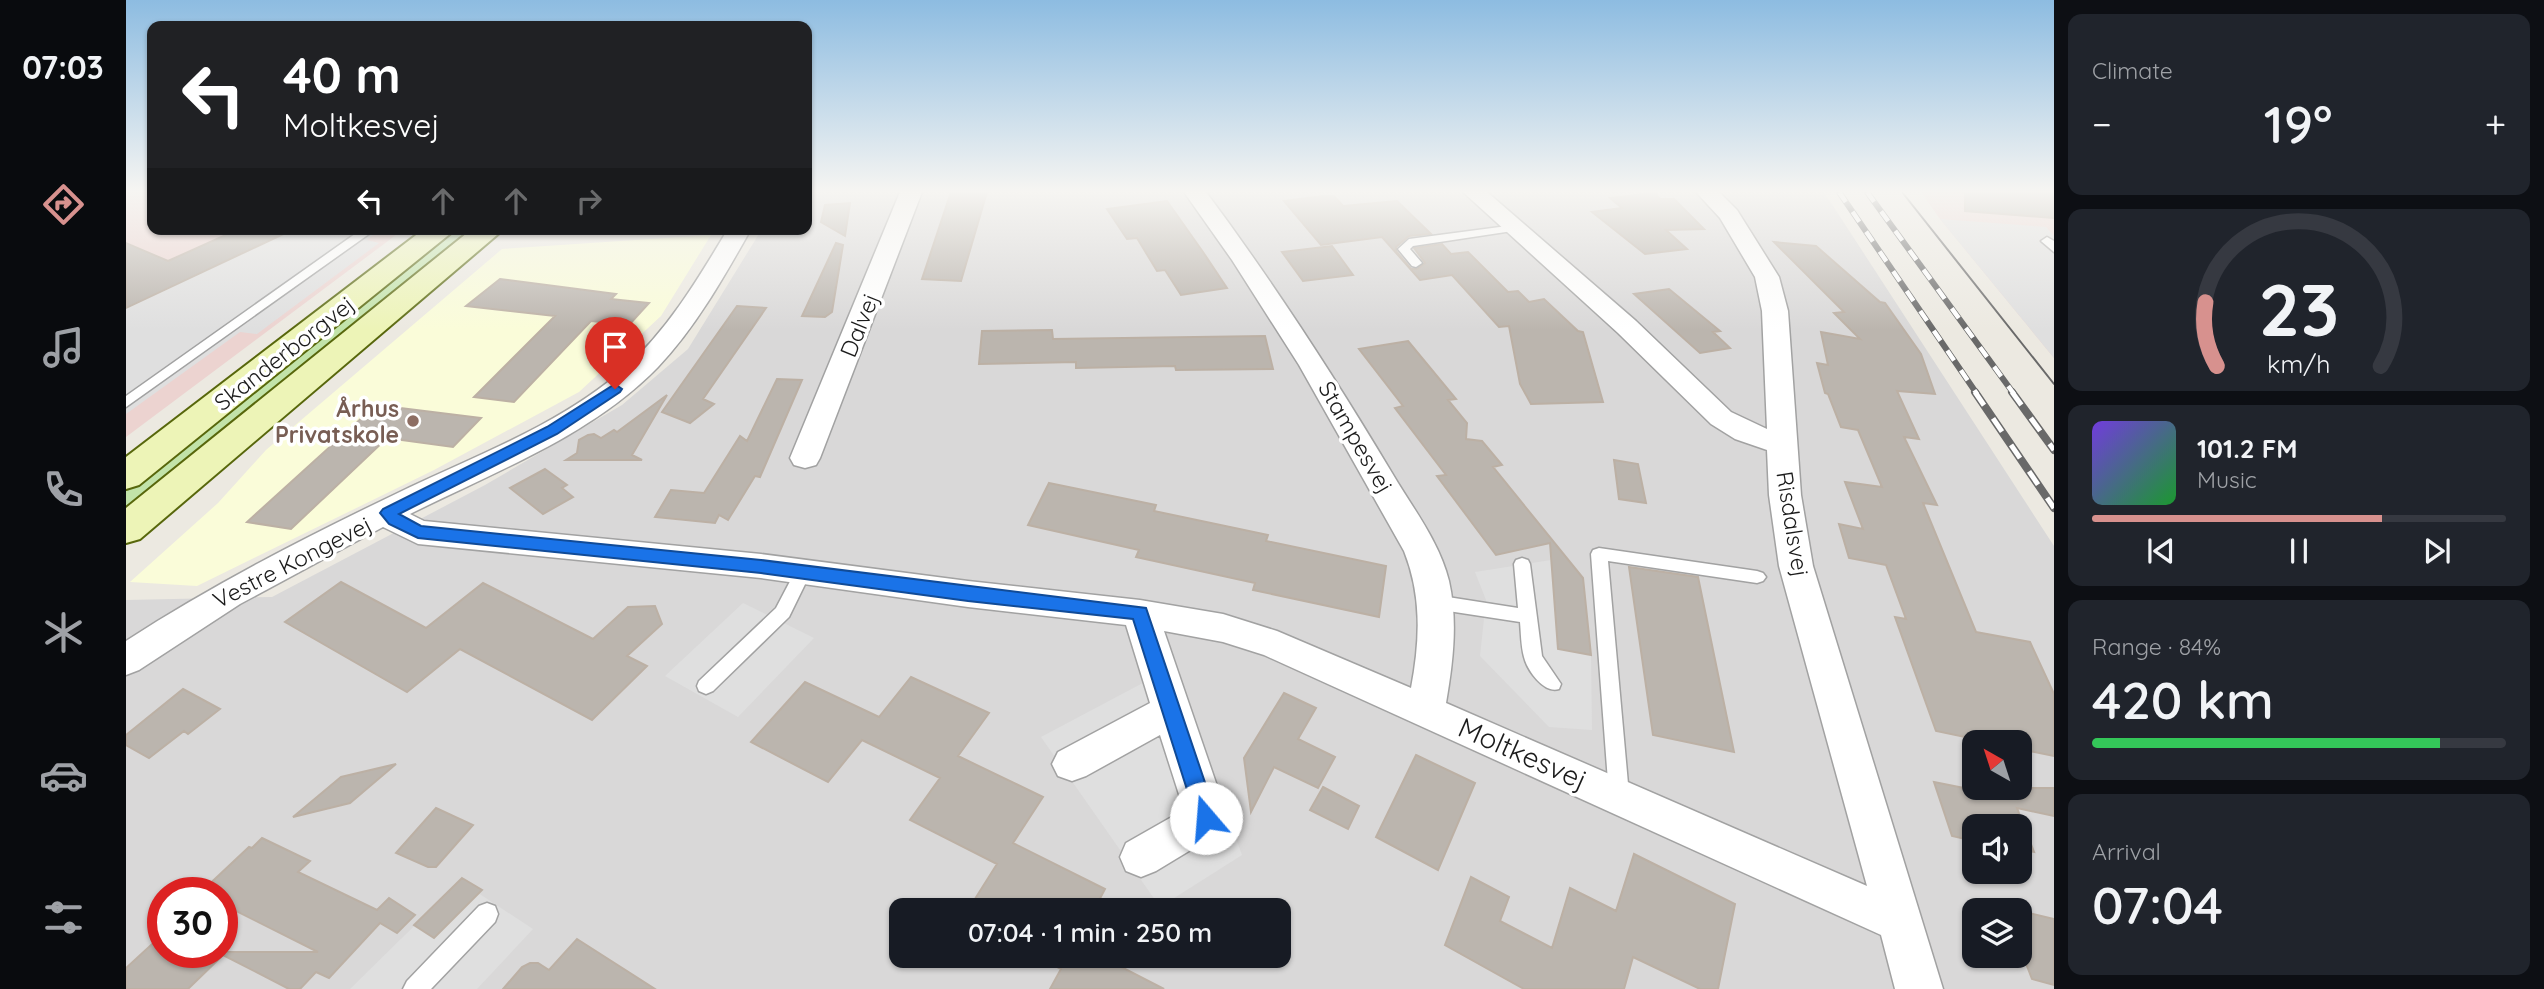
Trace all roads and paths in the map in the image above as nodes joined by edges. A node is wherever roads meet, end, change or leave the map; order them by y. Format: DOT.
graph roads {
  1 [pos="357,238"];
  2 [pos="430,238"];
  3 [pos="479,238"];
  4 [pos="734,238"];
  5 [pos="893,238"];
  6 [pos="1228,238"];
  7 [pos="1443,238"];
  8 [pos="1526,238"];
  9 [pos="1743,238"];
  10 [pos="1416,263"];
  11 [pos="126,402"];
  12 [pos="1782,444"];
  13 [pos="805,458"];
  14 [pos="126,476"];
  15 [pos="388,513"];
  16 [pos="126,529"];
  17 [pos="1522,564"];
  18 [pos="803,572"];
  19 [pos="1757,577"];
  20 [pos="1435,602"];
  21 [pos="1140,613"];
  22 [pos="1528,616"];
  23 [pos="126,660"];
  24 [pos="1552,684"];
  25 [pos="706,686"];
  26 [pos="1171,710"];
  27 [pos="1426,710"];
  28 [pos="1072,764"];
  29 [pos="1619,795"];
  30 [pos="1141,856"];
  31 [pos="488,914"];
  32 [pos="1898,918"];
  33 [pos="415,989"];
  34 [pos="1919,989"];
  1 -- 11 [label="lane"];
  2 -- 14 [label="main road, Skanderborgvej"];
  3 -- 16 [label="main road, Skanderborgvej"];
  4 -- 15 [label="street, Vestre Kongevej"];
  5 -- 13 [label="street, Dalvej"];
  6 -- 20 [label="street, Stampesvej"];
  7 -- 10 [label="lane"];
  8 -- 12 [label="street, Risdalsvej"];
  9 -- 12 [label="street"];
  12 -- 32 [label="street, Risdalsvej"];
  15 -- 18 [label="street, Moltkesvej"];
  15 -- 23 [label="street, Vestre Kongevej"];
  17 -- 22 [label="lane"];
  18 -- 21 [label="street, Moltkesvej"];
  18 -- 25 [label="lane"];
  19 -- 29 [label="lane"];
  20 -- 22 [label="lane"];
  20 -- 27 [label="street, Stampesvej"];
  21 -- 26 [label="street"];
  21 -- 27 [label="street, Moltkesvej"];
  22 -- 24 [label="lane"];
  26 -- 28 [label="street"];
  26 -- 30 [label="street"];
  27 -- 29 [label="street, Moltkesvej"];
  29 -- 32 [label="street, Moltkesvej"];
  31 -- 33 [label="lane"];
  32 -- 34 [label="street, Risdalsvej"];
}
